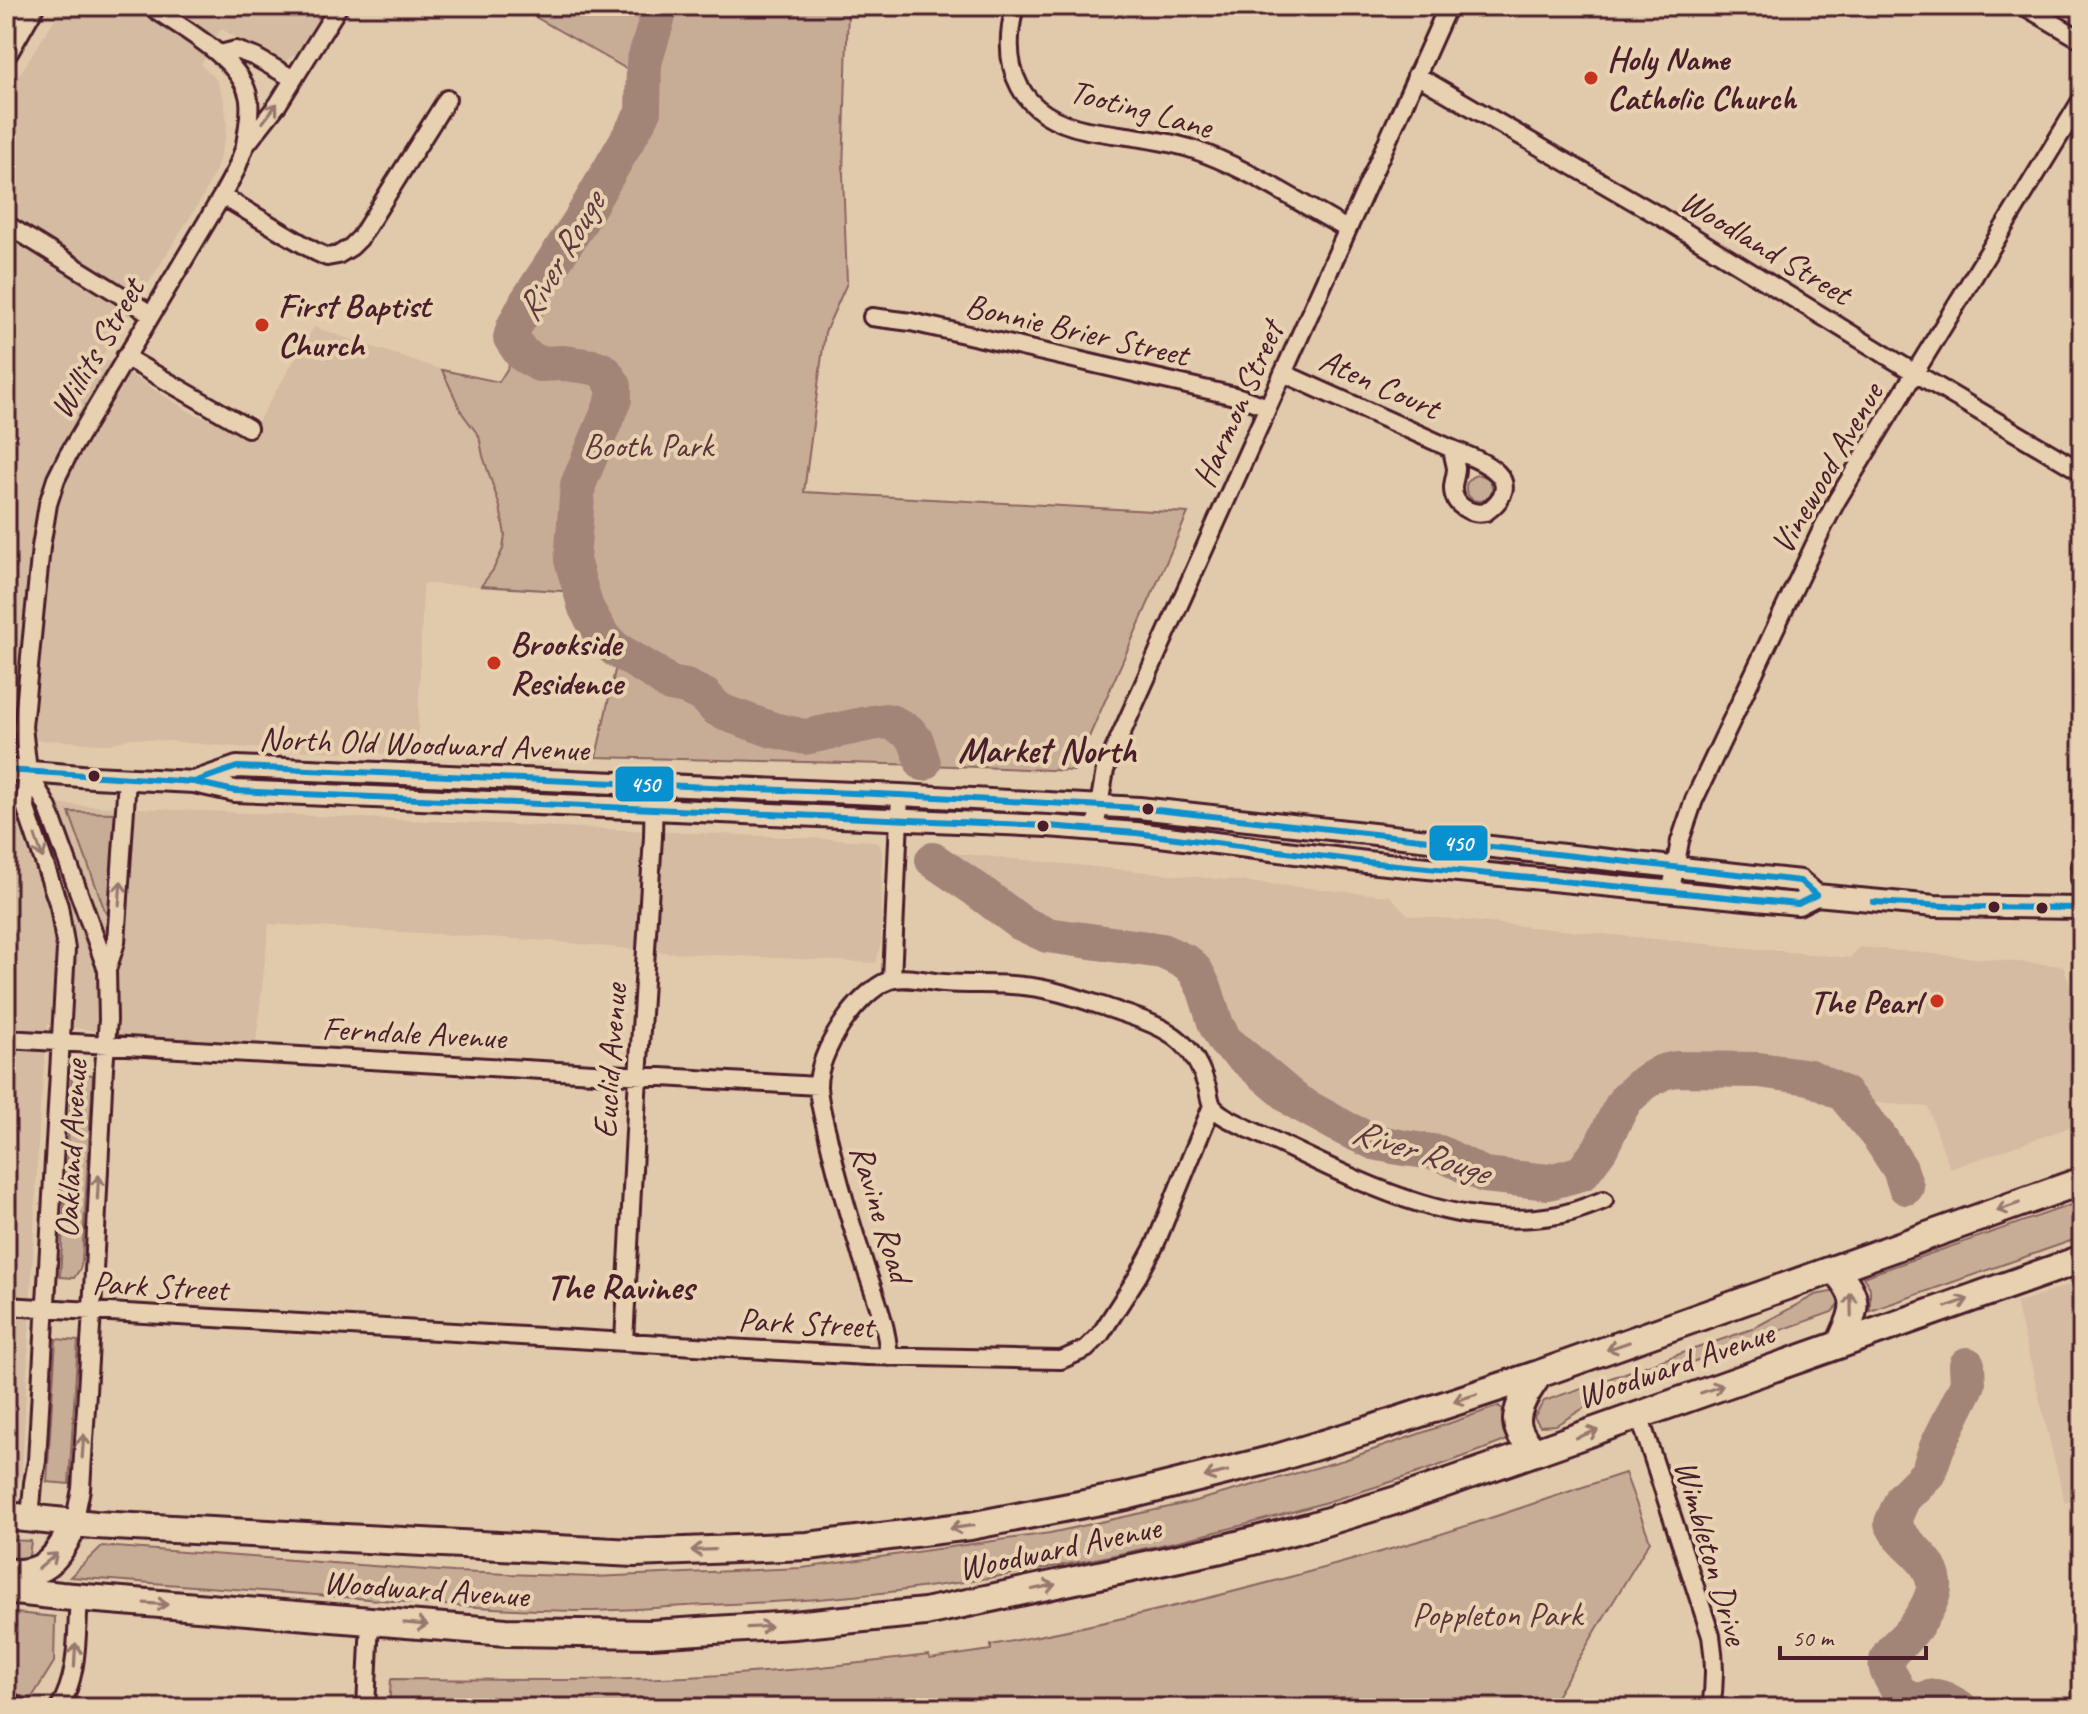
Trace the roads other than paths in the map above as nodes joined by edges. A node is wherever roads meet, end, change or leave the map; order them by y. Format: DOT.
graph roads {
  1 [pos="31,6"];
  2 [pos="150,6"];
  3 [pos="339,6"];
  4 [pos="1015,6"];
  5 [pos="1448,6"];
  6 [pos="2024,6"];
  7 [pos="2082,40"];
  8 [pos="6,50"];
  9 [pos="220,54"];
  10 [pos="1416,75"];
  11 [pos="292,78"];
  12 [pos="447,99"];
  13 [pos="2082,99"];
  14 [pos="245,146"];
  15 [pos="222,196"];
  16 [pos="6,224"];
  17 [pos="1347,229"];
  18 [pos="151,314"];
  19 [pos="872,317"];
  20 [pos="125,357"];
  21 [pos="1283,373"];
  22 [pos="1915,373"];
  23 [pos="1268,407"];
  24 [pos="248,428"];
  25 [pos="1452,449"];
  26 [pos="2082,472"];
  27 [pos="6,770"];
  28 [pos="28,771"];
  29 [pos="127,779"];
  30 [pos="194,782"];
  31 [pos="654,784"];
  32 [pos="900,795"];
  33 [pos="1098,805"];
  34 [pos="652,809"];
  35 [pos="899,819"];
  36 [pos="1095,830"];
  37 [pos="1371,834"];
  38 [pos="1366,862"];
  39 [pos="2082,865"];
  40 [pos="1675,868"];
  41 [pos="2082,878"];
  42 [pos="1671,890"];
  43 [pos="1816,895"];
  44 [pos="2082,908"];
  45 [pos="107,970"];
  46 [pos="892,979"];
  47 [pos="6,1039"];
  48 [pos="61,1042"];
  49 [pos="106,1045"];
  50 [pos="638,1076"];
  51 [pos="818,1086"];
  52 [pos="1212,1106"];
  53 [pos="2082,1181"];
  54 [pos="1604,1200"];
  55 [pos="2082,1259"];
  56 [pos="1834,1269"];
  57 [pos="6,1306"];
  58 [pos="45,1308"];
  59 [pos="92,1311"];
  60 [pos="624,1341"];
  61 [pos="1840,1344"];
  62 [pos="889,1357"];
  63 [pos="1539,1374"];
  64 [pos="1639,1415"];
  65 [pos="1535,1452"];
  66 [pos="18,1517"];
  67 [pos="74,1524"];
  68 [pos="6,1572"];
  69 [pos="6,1590"];
  70 [pos="79,1598"];
  71 [pos="370,1620"];
  72 [pos="6,1699"];
  73 [pos="20,1708"];
  74 [pos="59,1708"];
  75 [pos="366,1708"];
  76 [pos="1711,1708"];
  1 -- 8 [label="main road"];
  2 -- 9 [label="street"];
  3 -- 11 [label="street, Willits Street"];
  4 -- 17 [label="street, Tooting Lane"];
  5 -- 10 [label="street, Harmon Street"];
  6 -- 7 [label="street"];
  9 -- 11 [label="street"];
  9 -- 14 [label="street"];
  10 -- 17 [label="street, Harmon Street"];
  10 -- 22 [label="street, Woodland Street"];
  14 -- 11 [label="street, Willits Street, one-way"];
  12 -- 15 [label="street"];
  13 -- 22 [label="street, Vinewood Avenue"];
  14 -- 15 [label="street, Willits Street"];
  15 -- 18 [label="street, Willits Street"];
  16 -- 18 [label="street"];
  17 -- 21 [label="street, Harmon Street"];
  18 -- 20 [label="street, Willits Street"];
  19 -- 23 [label="street, Bonnie Brier Street"];
  20 -- 24 [label="street"];
  20 -- 28 [label="street, Willits Street"];
  21 -- 23 [label="street, Harmon Street"];
  21 -- 25 [label="street, Aten Court"];
  22 -- 26 [label="street, Woodland Street"];
  22 -- 40 [label="street, Vinewood Avenue"];
  23 -- 33 [label="street, Harmon Street"];
  27 -- 28 [label="street, North Old Woodward Avenue"];
  28 -- 29 [label="street, North Old Woodward Avenue"];
  28 -- 45 [label="street, Oakland Avenue"];
  28 -- 48 [label="street, Oakland Avenue, one-way"];
  29 -- 30 [label="street, North Old Woodward Avenue"];
  45 -- 29 [label="street, Oakland Avenue, one-way"];
  30 -- 31 [label="street, North Old Woodward Avenue"];
  30 -- 34 [label="street, North Old Woodward Avenue"];
  31 -- 32 [label="street, North Old Woodward Avenue"];
  31 -- 34 [label="street, Euclid Avenue"];
  32 -- 33 [label="street, North Old Woodward Avenue"];
  32 -- 35 [label="street"];
  33 -- 36 [label="street, Harmon Street"];
  33 -- 37 [label="street, North Old Woodward Avenue"];
  34 -- 35 [label="street, North Old Woodward Avenue"];
  34 -- 50 [label="street, Euclid Avenue"];
  35 -- 36 [label="street, North Old Woodward Avenue"];
  35 -- 46 [label="street"];
  36 -- 38 [label="street, North Old Woodward Avenue"];
  37 -- 38 [label="street"];
  37 -- 40 [label="street, North Old Woodward Avenue"];
  38 -- 42 [label="street, North Old Woodward Avenue"];
  39 -- 41 [label="street"];
  40 -- 42 [label="street, Vinewood Avenue"];
  40 -- 43 [label="street, North Old Woodward Avenue"];
  42 -- 43 [label="street, North Old Woodward Avenue"];
  43 -- 44 [label="street, North Old Woodward Avenue"];
  45 -- 49 [label="street, Oakland Avenue"];
  46 -- 51 [label="street"];
  46 -- 52 [label="street"];
  47 -- 48 [label="street, Ferndale Avenue"];
  48 -- 49 [label="street, Ferndale Avenue"];
  48 -- 58 [label="street, Oakland Avenue"];
  49 -- 50 [label="street, Ferndale Avenue"];
  59 -- 49 [label="street, Oakland Avenue, one-way"];
  50 -- 51 [label="street, Ferndale Avenue"];
  50 -- 60 [label="street, Euclid Avenue"];
  51 -- 62 [label="street, Ravine Road"];
  52 -- 54 [label="street"];
  52 -- 62 [label="street, Park Street"];
  53 -- 56 [label="main road, Woodward Avenue, one-way"];
  61 -- 55 [label="main road, Woodward Avenue, one-way"];
  61 -- 56 [label="main road, one-way"];
  56 -- 63 [label="main road, Woodward Avenue, one-way"];
  57 -- 58 [label="street, Park Street"];
  58 -- 59 [label="street, Park Street"];
  58 -- 66 [label="street, Oakland Avenue"];
  59 -- 60 [label="street, Park Street"];
  67 -- 59 [label="street, Oakland Avenue, one-way"];
  60 -- 62 [label="street, Park Street"];
  64 -- 61 [label="main road, Woodward Avenue, one-way"];
  63 -- 65 [label="main road"];
  63 -- 67 [label="main road, Woodward Avenue, one-way"];
  65 -- 64 [label="main road, Woodward Avenue, one-way"];
  64 -- 76 [label="street, Wimbleton Drive"];
  71 -- 65 [label="main road, Woodward Avenue, one-way"];
  66 -- 67 [label="main road, Woodward Avenue"];
  68 -- 67 [label="main road, one-way"];
  69 -- 70 [label="main road, Woodward Avenue"];
  70 -- 71 [label="main road, Woodward Avenue, one-way"];
  74 -- 70 [label="street, one-way"];
  71 -- 75 [label="street"];
  72 -- 73 [label="street"];
}
